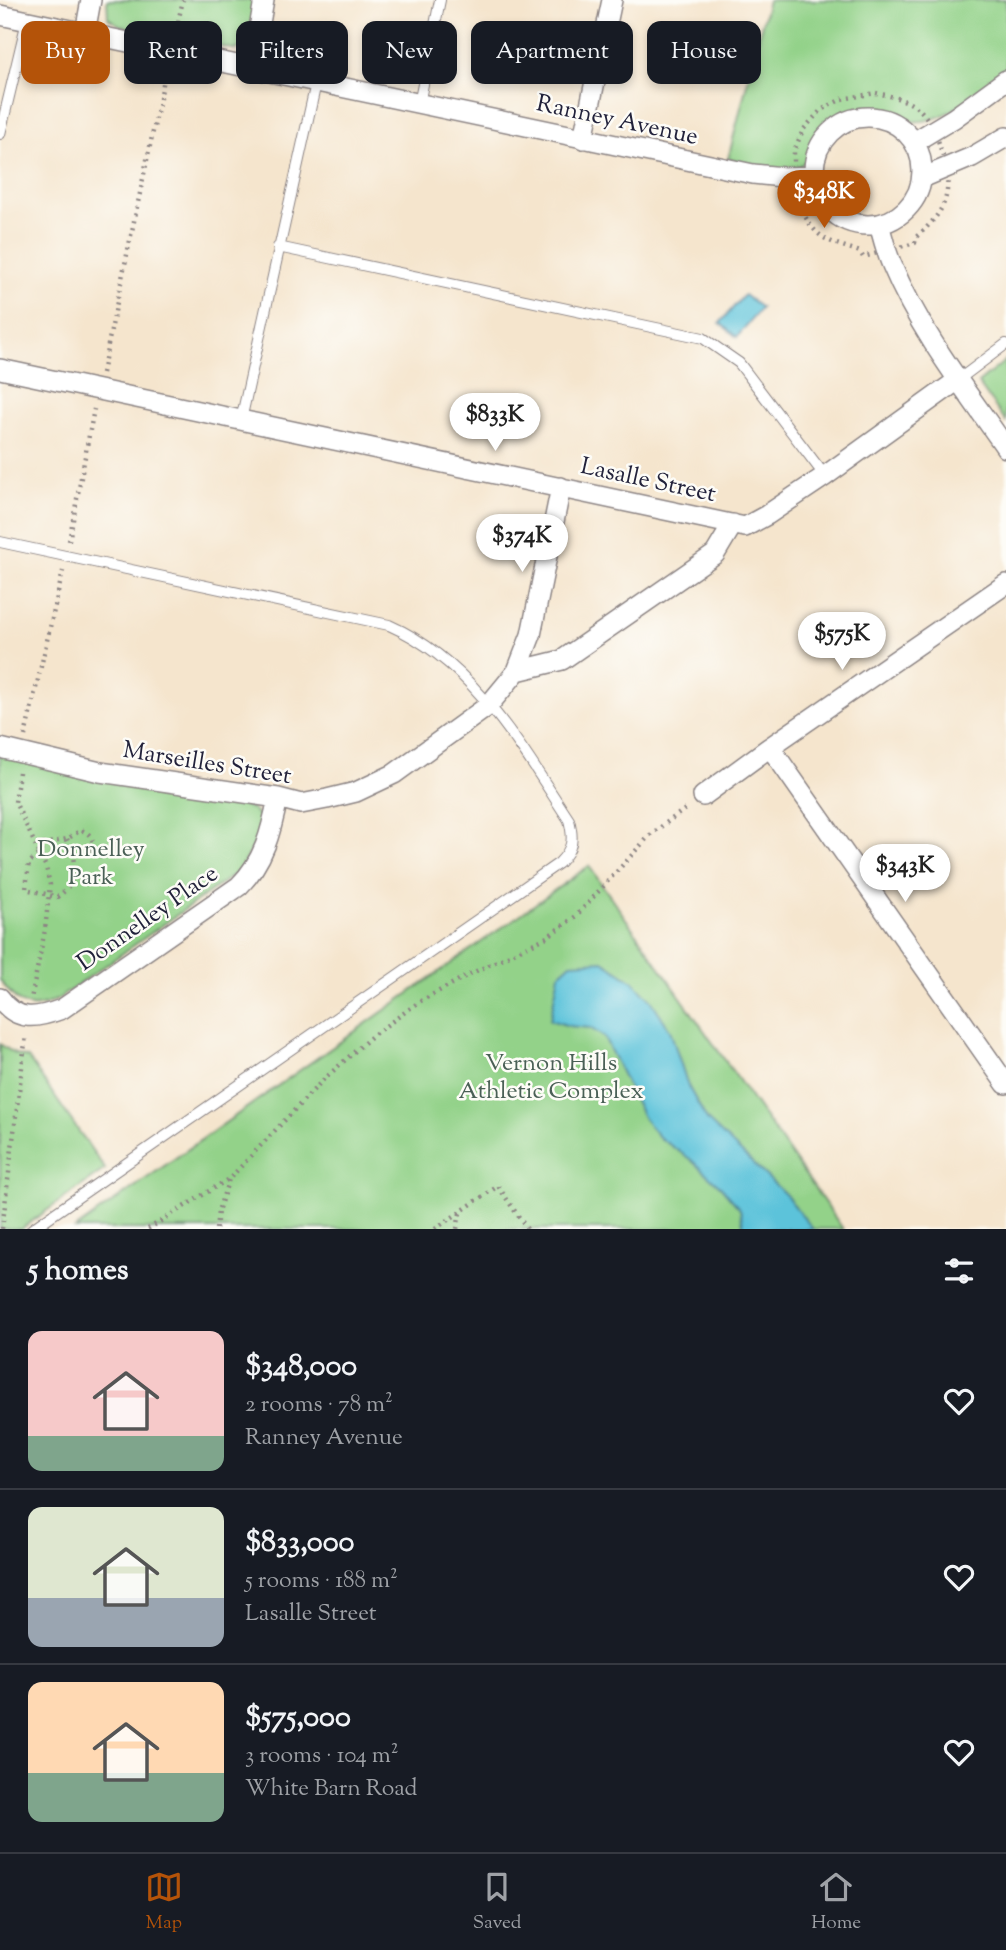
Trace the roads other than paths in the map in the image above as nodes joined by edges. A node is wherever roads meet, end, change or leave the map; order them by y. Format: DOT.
graph roads {
  1 [pos="91,0"];
  2 [pos="264,0"];
  3 [pos="440,0"];
  4 [pos="612,0"];
  5 [pos="0,15"];
  6 [pos="27,21"];
  7 [pos="87,21"];
  8 [pos="260,21"];
  9 [pos="110,38"];
  10 [pos="21,46"];
  11 [pos="236,66"];
  12 [pos="1006,80"];
  13 [pos="316,84"];
  14 [pos="321,84"];
  15 [pos="419,104"];
  16 [pos="0,134"];
  17 [pos="1006,138"];
  18 [pos="583,139"];
  19 [pos="914,142"];
  20 [pos="814,176"];
  21 [pos="922,178"];
  22 [pos="879,224"];
  23 [pos="278,247"];
  24 [pos="1006,344"];
  25 [pos="0,369"];
  26 [pos="958,380"];
  27 [pos="241,420"];
  28 [pos="1006,448"];
  29 [pos="825,476"];
  30 [pos="561,487"];
  31 [pos="733,524"];
  32 [pos="0,542"];
  33 [pos="1006,584"];
  34 [pos="517,671"];
  35 [pos="488,706"];
  36 [pos="770,747"];
  37 [pos="0,748"];
  38 [pos="704,796"];
  39 [pos="278,798"];
  40 [pos="0,998"];
  41 [pos="1006,1084"];
  42 [pos="32,1229"];
  1 -- 7 [label="street"];
  2 -- 8 [label="street"];
  3 -- 15 [label="lane"];
  4 -- 18 [label="street"];
  5 -- 6 [label="street, Ranney Avenue"];
  9 -- 11 [label="street, Ranney Avenue"];
  10 -- 16 [label="lane"];
  12 -- 19 [label="street"];
  13 -- 23 [label="lane"];
  14 -- 15 [label="street, Ranney Avenue"];
  15 -- 18 [label="street, Ranney Avenue"];
  17 -- 21 [label="street"];
  18 -- 20 [label="street, Ranney Avenue"];
  19 -- 20 [label="street"];
  19 -- 21 [label="street"];
  20 -- 22 [label="street"];
  21 -- 22 [label="street"];
  22 -- 26 [label="street"];
  23 -- 27 [label="lane"];
  23 -- 29 [label="lane"];
  24 -- 26 [label="lane"];
  25 -- 27 [label="street, Lasalle Street"];
  26 -- 28 [label="street"];
  26 -- 29 [label="street, Lasalle Street"];
  27 -- 30 [label="street, Lasalle Street"];
  29 -- 31 [label="street, Lasalle Street"];
  30 -- 31 [label="street, Lasalle Street"];
  30 -- 34 [label="street, Marseilles Street"];
  31 -- 34 [label="street"];
  32 -- 35 [label="lane"];
  33 -- 36 [label="street"];
  34 -- 35 [label="street, Marseilles Street"];
  35 -- 39 [label="street, Marseilles Street"];
  35 -- 42 [label="lane"];
  36 -- 38 [label="street"];
  36 -- 41 [label="street"];
  37 -- 39 [label="street, Marseilles Street"];
  39 -- 40 [label="street, Donnelley Place"];
}
